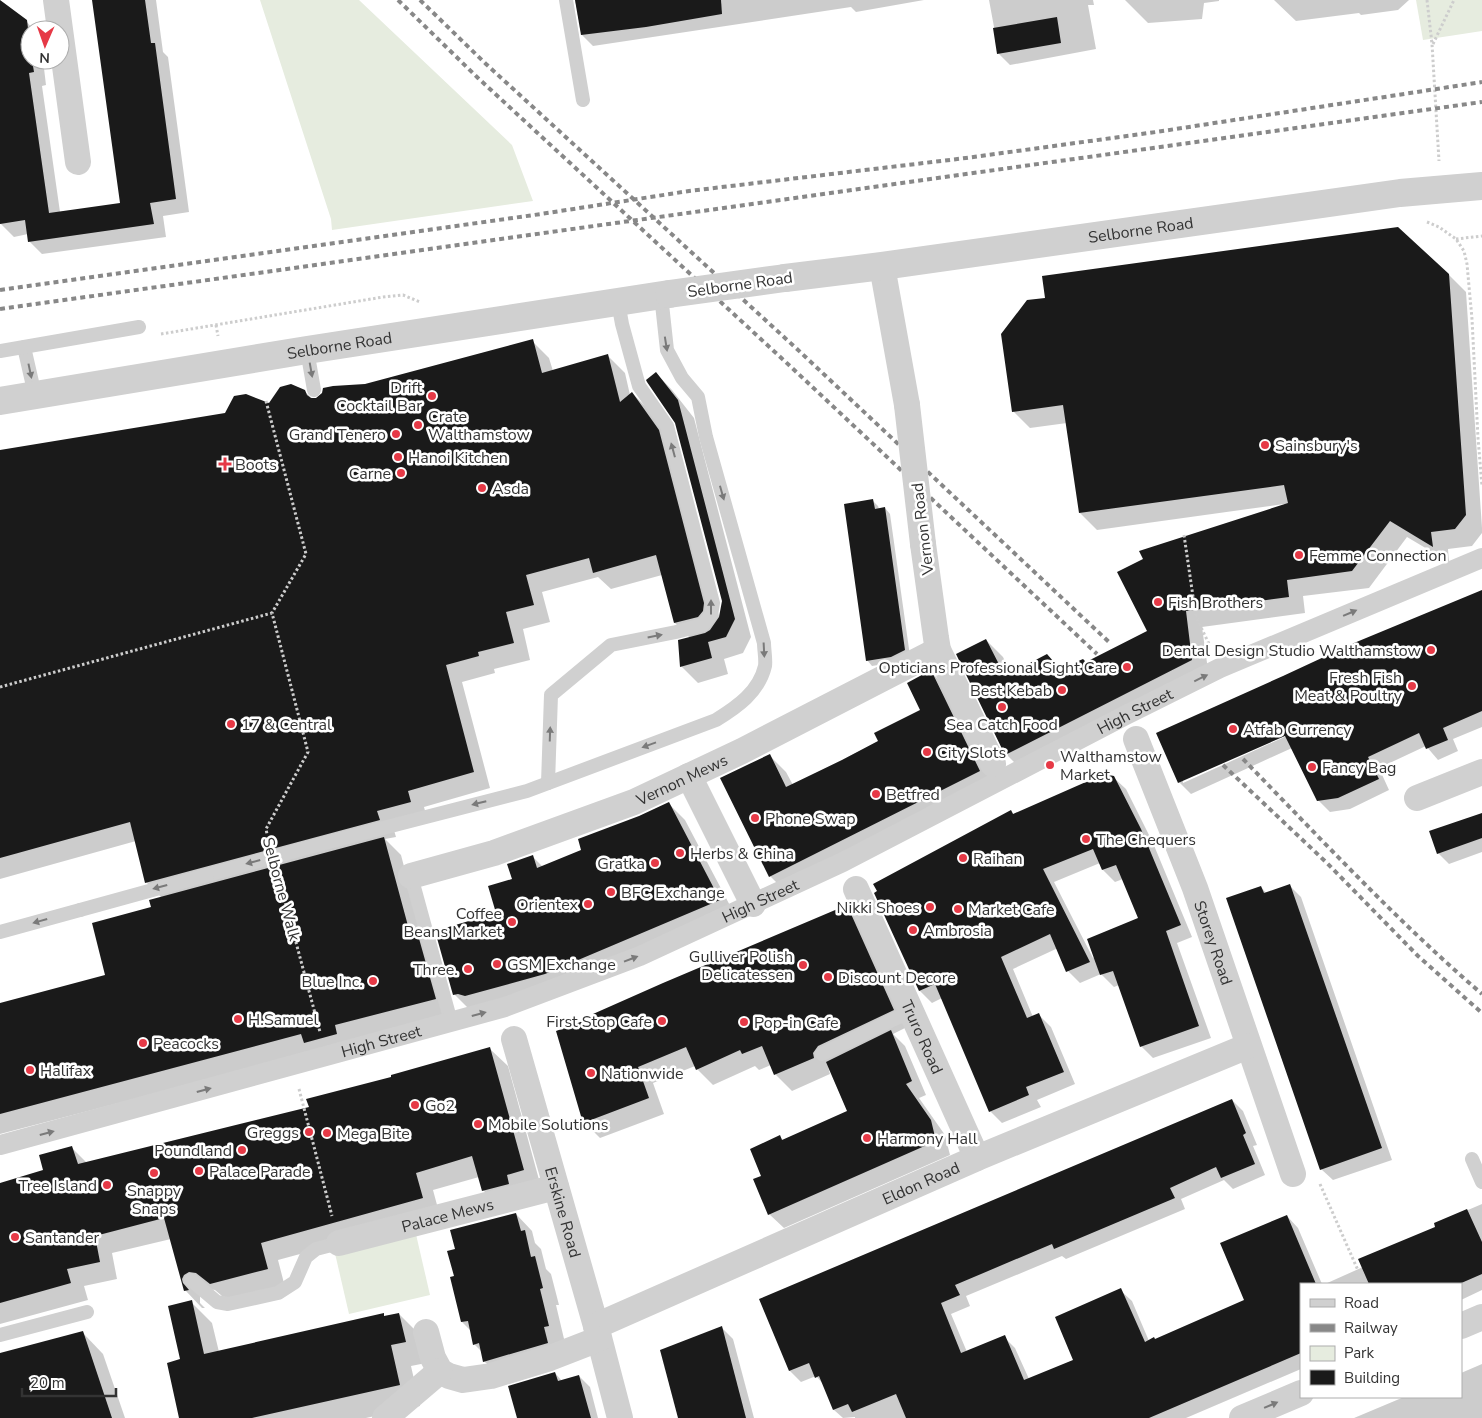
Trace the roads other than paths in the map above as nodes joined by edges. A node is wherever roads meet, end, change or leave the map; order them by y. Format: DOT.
graph roads {
  1 [pos="56,0"];
  2 [pos="566,0"];
  3 [pos="583,100"];
  4 [pos="78,162"];
  5 [pos="1482,186"];
  6 [pos="882,266"];
  7 [pos="665,295"];
  8 [pos="618,302"];
  9 [pos="139,327"];
  10 [pos="24,346"];
  11 [pos="0,350"];
  12 [pos="307,350"];
  13 [pos="314,390"];
  14 [pos="35,395"];
  15 [pos="0,402"];
  16 [pos="1482,558"];
  17 [pos="938,650"];
  18 [pos="1126,715"];
  19 [pos="1136,739"];
  20 [pos="997,772"];
  21 [pos="1482,772"];
  22 [pos="689,776"];
  23 [pos="548,783"];
  24 [pos="1417,798"];
  25 [pos="843,862"];
  26 [pos="411,876"];
  27 [pos="856,889"];
  28 [pos="753,904"];
  29 [pos="0,932"];
  30 [pos="505,1007"];
  31 [pos="911,1011"];
  32 [pos="451,1022"];
  33 [pos="514,1039"];
  34 [pos="1248,1046"];
  35 [pos="822,1054"];
  36 [pos="0,1145"];
  37 [pos="977,1158"];
  38 [pos="1472,1159"];
  39 [pos="1305,1175"];
  40 [pos="1482,1182"];
  41 [pos="556,1187"];
  42 [pos="327,1246"];
  43 [pos="191,1280"];
  44 [pos="87,1312"];
  45 [pos="1482,1317"];
  46 [pos="1462,1326"];
  47 [pos="426,1332"];
  48 [pos="598,1332"];
  49 [pos="0,1335"];
  50 [pos="440,1370"];
  51 [pos="1300,1393"];
  52 [pos="385,1418"];
  53 [pos="620,1418"];
  54 [pos="1242,1418"];
  1 -- 4 [label="street"];
  2 -- 3 [label="lane"];
  5 -- 6 [label="street, Selborne Road"];
  6 -- 7 [label="street, Selborne Road, bridge"];
  6 -- 17 [label="street, Vernon Road, bridge"];
  7 -- 8 [label="street, Selborne Road"];
  7 -- 23 [label="lane, one-way"];
  8 -- 12 [label="street, Selborne Road"];
  23 -- 8 [label="lane, one-way"];
  9 -- 10 [label="lane"];
  10 -- 11 [label="lane"];
  10 -- 14 [label="lane, one-way"];
  12 -- 13 [label="lane, one-way"];
  12 -- 14 [label="street, Selborne Road"];
  14 -- 15 [label="street, Selborne Road"];
  18 -- 16 [label="street, High Street, one-way"];
  17 -- 20 [label="street, Vernon Road"];
  17 -- 22 [label="street, Vernon Mews"];
  18 -- 19 [label="street, Storey Road"];
  18 -- 20 [label="street, High Street"];
  19 -- 34 [label="street, Storey Road"];
  20 -- 25 [label="street, High Street"];
  21 -- 24 [label="street"];
  22 -- 26 [label="street, Vernon Mews"];
  22 -- 28 [label="street"];
  23 -- 29 [label="lane, one-way, bridge"];
  25 -- 27 [label="street, Truro Road"];
  25 -- 28 [label="street, High Street"];
  26 -- 32 [label="lane"];
  27 -- 31 [label="street, Truro Road"];
  30 -- 28 [label="street, High Street, one-way"];
  32 -- 30 [label="street, High Street, one-way"];
  30 -- 33 [label="street, Erskine Road"];
  31 -- 35 [label="lane"];
  31 -- 37 [label="street, Truro Road"];
  36 -- 32 [label="street, High Street, one-way"];
  33 -- 41 [label="street, Erskine Road"];
  34 -- 37 [label="street, Eldon Road"];
  34 -- 39 [label="street, Storey Road"];
  37 -- 48 [label="street, Eldon Road"];
  38 -- 40 [label="lane"];
  41 -- 42 [label="street, Palace Mews"];
  41 -- 48 [label="street, Erskine Road"];
  42 -- 43 [label="lane"];
  44 -- 49 [label="lane"];
  45 -- 46 [label="street"];
  47 -- 50 [label="street"];
  48 -- 50 [label="street, Eldon Road"];
  48 -- 53 [label="street, Erskine Road"];
  50 -- 52 [label="street"];
  54 -- 51 [label="street, one-way"];
}
